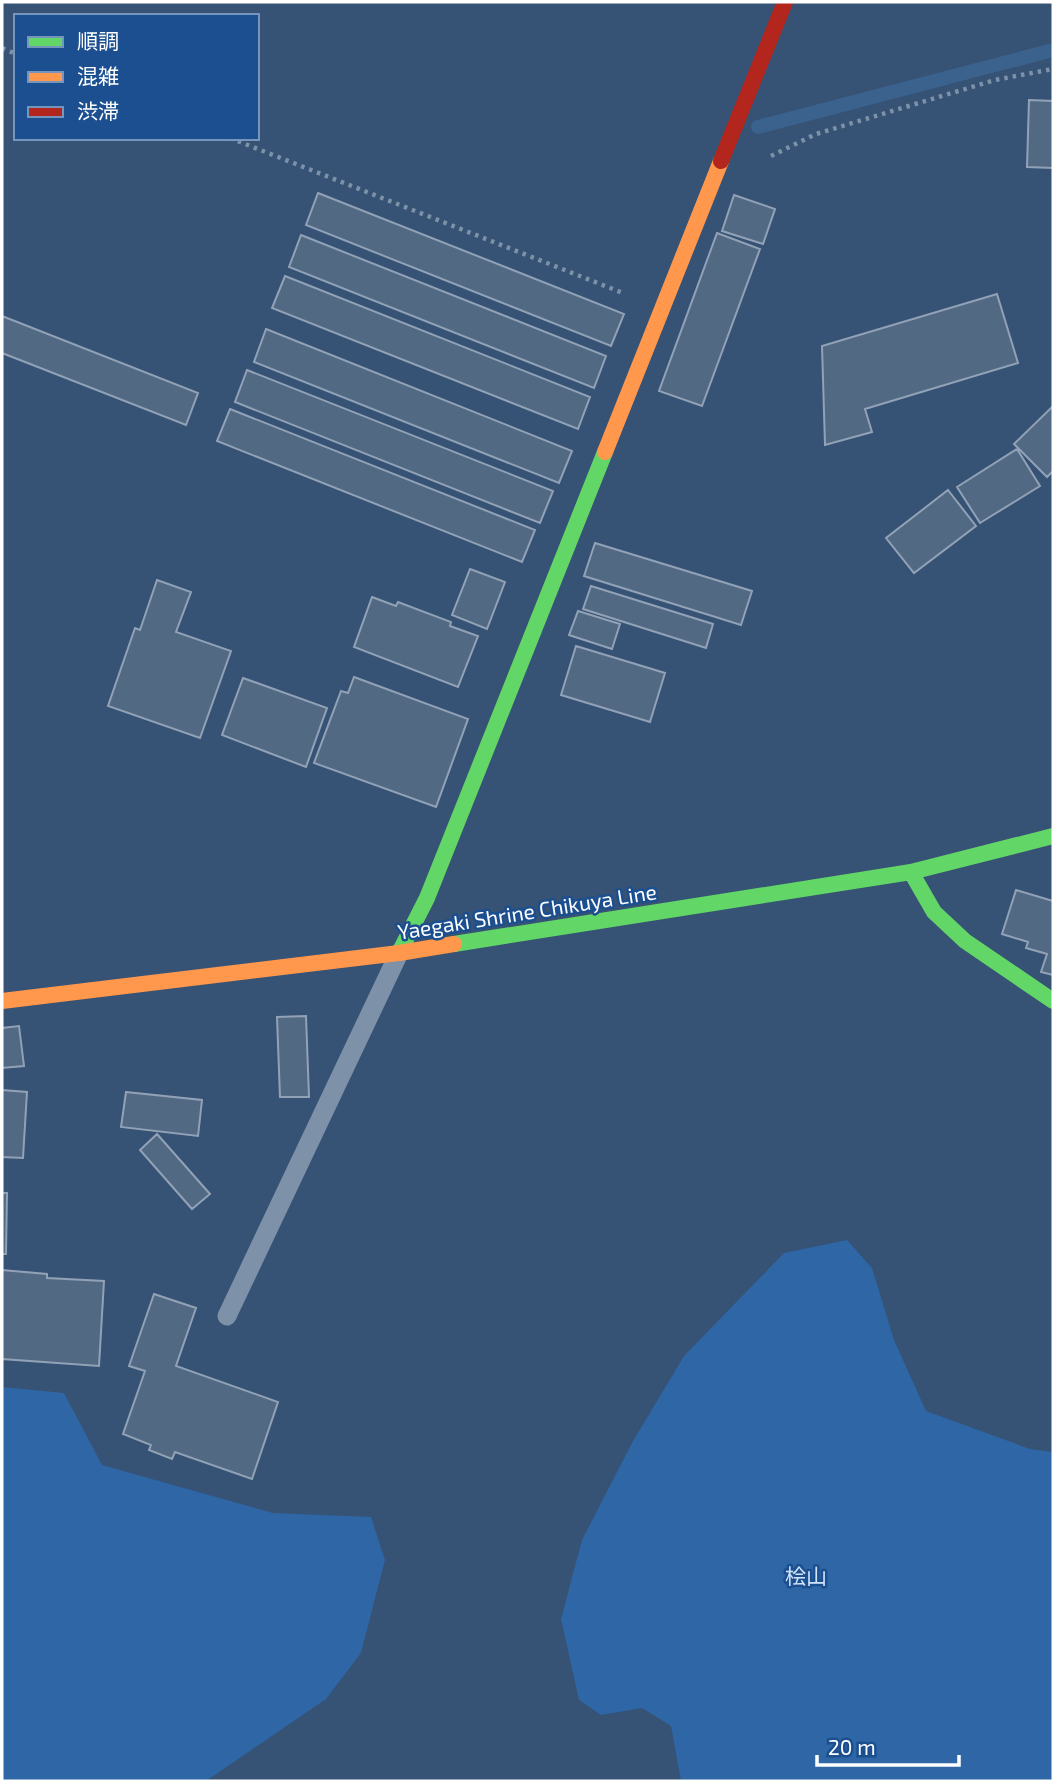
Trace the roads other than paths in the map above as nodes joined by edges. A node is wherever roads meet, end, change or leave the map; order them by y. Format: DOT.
graph roads {
  1 [pos="785,2"];
  2 [pos="1053,836"];
  3 [pos="911,872"];
  4 [pos="399,953"];
  5 [pos="1053,1000"];
  6 [pos="2,1001"];
  7 [pos="227,1316"];
  1 -- 4 [label="street"];
  2 -- 3 [label="street, Yaegaki Shrine Chikuya Line"];
  3 -- 4 [label="street, Yaegaki Shrine Chikuya Line"];
  3 -- 5 [label="street"];
  4 -- 6 [label="street, Yaegaki Shrine Chikuya Line"];
  4 -- 7 [label="lane"];
}
